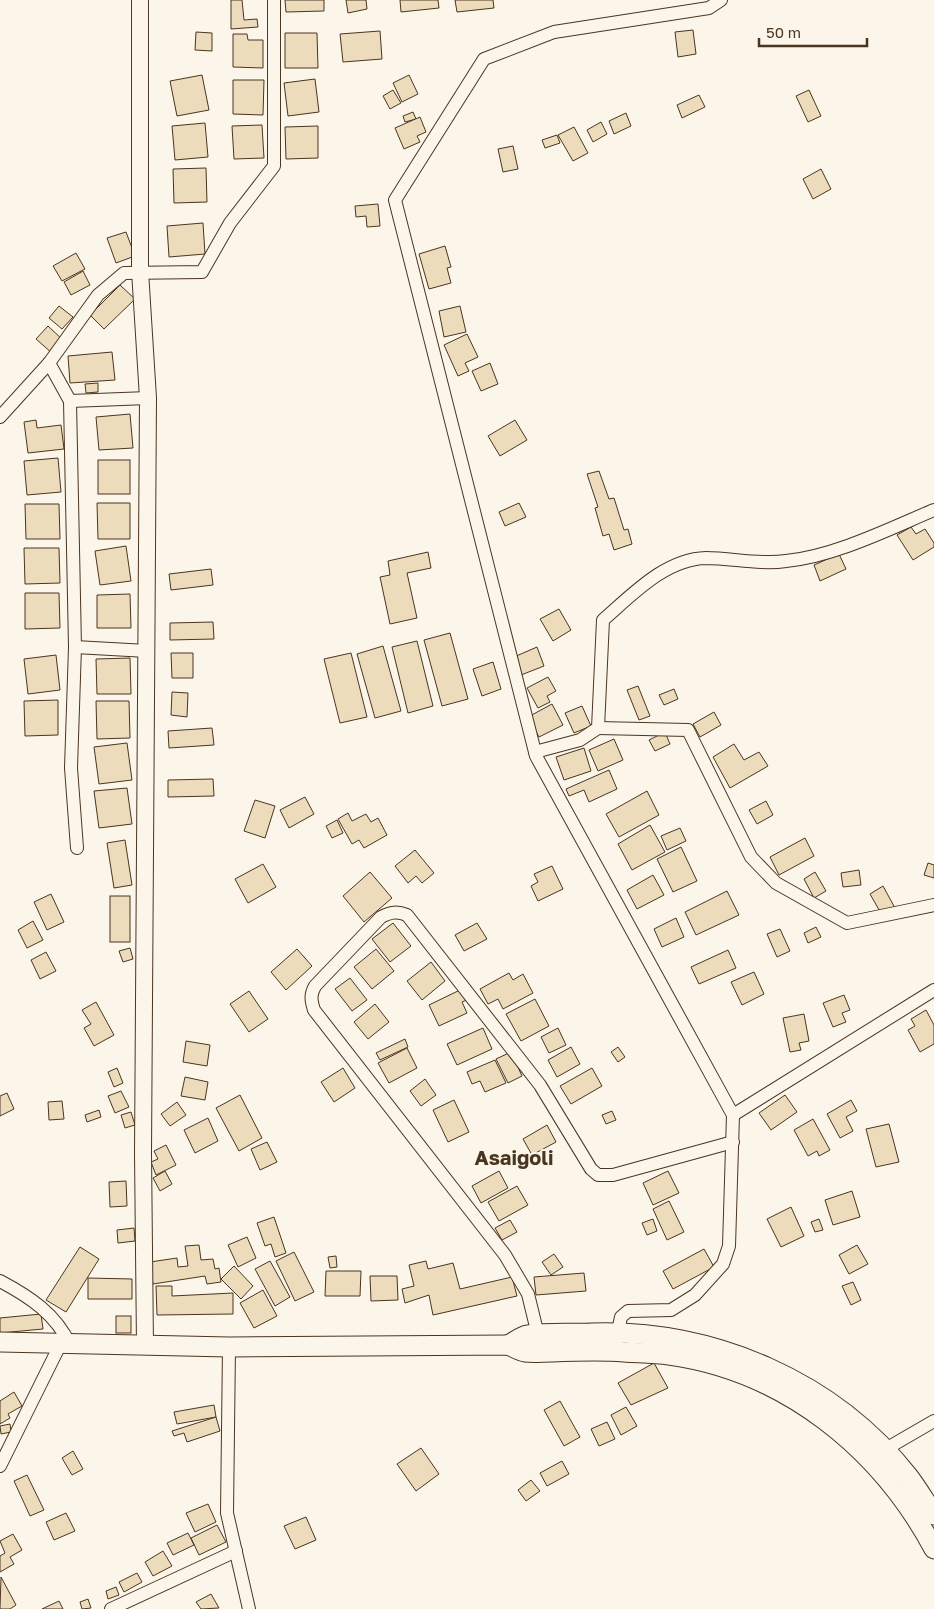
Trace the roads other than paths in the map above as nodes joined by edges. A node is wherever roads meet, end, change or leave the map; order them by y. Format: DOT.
graph roads {
  1 [pos="140,0"];
  2 [pos="274,0"];
  3 [pos="721,0"];
  4 [pos="140,271"];
  5 [pos="49,363"];
  6 [pos="148,398"];
  7 [pos="70,401"];
  8 [pos="0,418"];
  9 [pos="934,510"];
  10 [pos="75,647"];
  11 [pos="147,651"];
  12 [pos="598,728"];
  13 [pos="535,752"];
  14 [pos="77,848"];
  15 [pos="934,905"];
  16 [pos="934,990"];
  17 [pos="733,1115"];
  18 [pos="733,1142"];
  19 [pos="0,1281"];
  20 [pos="538,1335"];
  21 [pos="0,1342"];
  22 [pos="616,1342"];
  23 [pos="65,1345"];
  24 [pos="508,1345"];
  25 [pos="145,1346"];
  26 [pos="229,1347"];
  27 [pos="934,1421"];
  28 [pos="884,1450"];
  29 [pos="0,1466"];
  30 [pos="934,1515"];
  31 [pos="934,1548"];
  32 [pos="236,1551"];
  33 [pos="111,1609"];
  34 [pos="249,1609"];
  1 -- 4 [label="street"];
  2 -- 4 [label="street"];
  3 -- 13 [label="street"];
  4 -- 5 [label="street"];
  4 -- 6 [label="street"];
  5 -- 7 [label="street"];
  5 -- 8 [label="street"];
  6 -- 7 [label="street"];
  6 -- 11 [label="street"];
  7 -- 10 [label="street"];
  9 -- 12 [label="street"];
  10 -- 11 [label="street"];
  10 -- 14 [label="street"];
  11 -- 25 [label="street"];
  12 -- 13 [label="street"];
  12 -- 15 [label="street"];
  13 -- 17 [label="street"];
  16 -- 17 [label="street"];
  17 -- 18 [label="street"];
  18 -- 20 [label="street"];
  18 -- 22 [label="street"];
  19 -- 23 [label="street"];
  20 -- 22 [label="main road"];
  20 -- 24 [label="main road"];
  21 -- 23 [label="main road"];
  22 -- 24 [label="main road"];
  22 -- 28 [label="main road"];
  22 -- 31 [label="main road"];
  23 -- 25 [label="main road"];
  23 -- 29 [label="street"];
  24 -- 26 [label="main road"];
  25 -- 26 [label="main road"];
  26 -- 32 [label="street"];
  27 -- 28 [label="street"];
  28 -- 30 [label="main road"];
  32 -- 33 [label="street"];
  32 -- 34 [label="street"];
}
